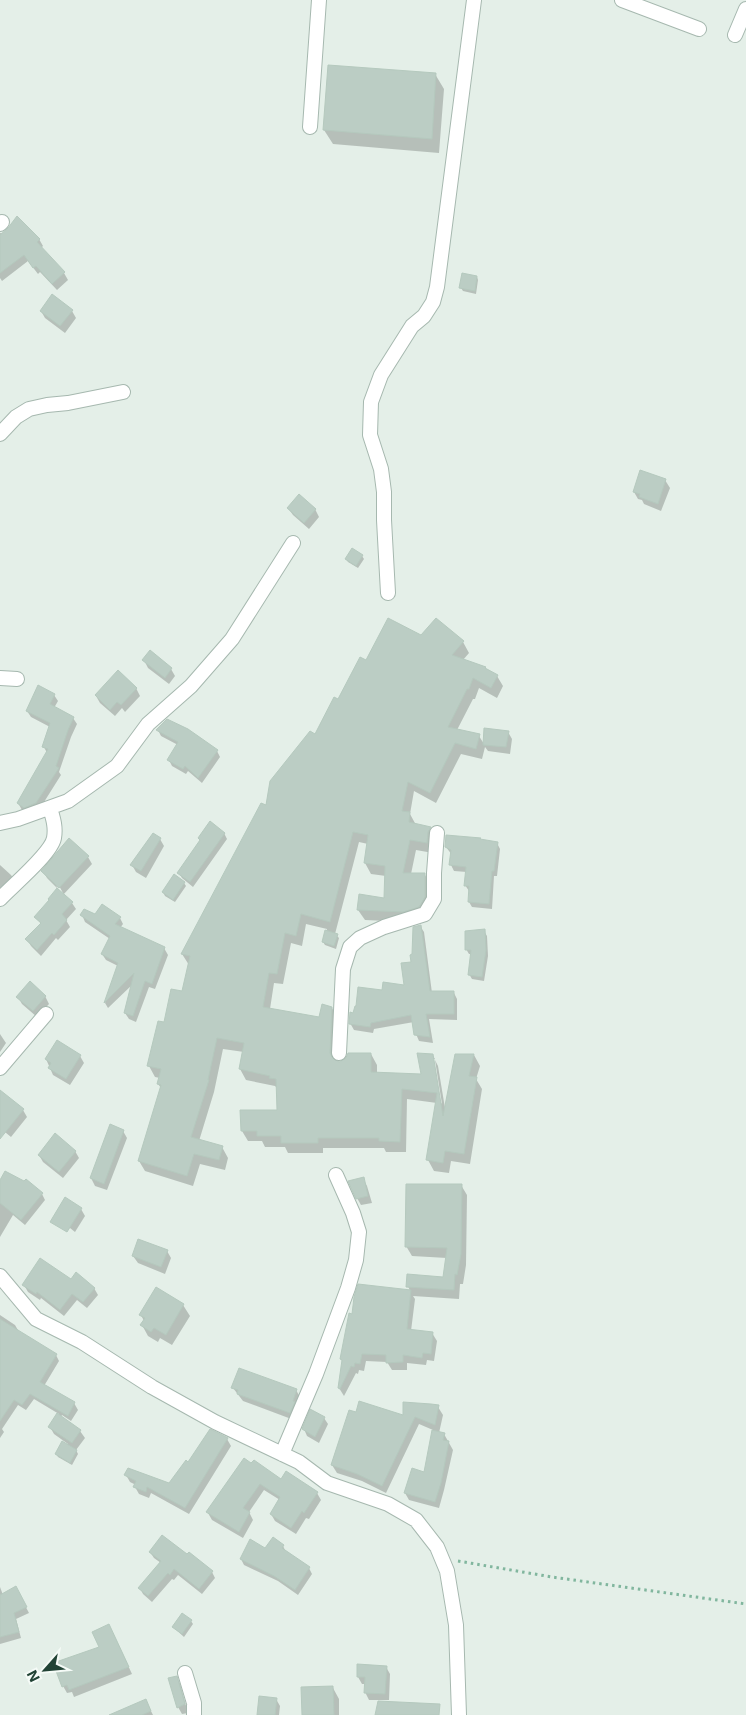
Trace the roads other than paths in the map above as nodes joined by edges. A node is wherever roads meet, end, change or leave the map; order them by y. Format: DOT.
graph roads {
  1 [pos="319,0"];
  2 [pos="474,0"];
  3 [pos="622,0"];
  4 [pos="746,9"];
  5 [pos="700,29"];
  6 [pos="735,36"];
  7 [pos="310,127"];
  8 [pos="123,392"];
  9 [pos="0,434"];
  10 [pos="293,543"];
  11 [pos="388,593"];
  12 [pos="0,678"];
  13 [pos="17,679"];
  14 [pos="50,808"];
  15 [pos="0,823"];
  16 [pos="437,833"];
  17 [pos="0,899"];
  18 [pos="46,1014"];
  19 [pos="339,1053"];
  20 [pos="0,1068"];
  21 [pos="336,1175"];
  22 [pos="0,1276"];
  23 [pos="282,1454"];
  24 [pos="185,1673"];
  25 [pos="194,1715"];
  26 [pos="459,1715"];
  1 -- 7 [label="street"];
  2 -- 11 [label="street"];
  3 -- 5 [label="street"];
  4 -- 6 [label="street"];
  8 -- 9 [label="street"];
  10 -- 14 [label="street"];
  12 -- 13 [label="street"];
  14 -- 15 [label="street"];
  14 -- 17 [label="street"];
  16 -- 19 [label="street"];
  18 -- 20 [label="street"];
  21 -- 23 [label="street"];
  22 -- 23 [label="street"];
  23 -- 26 [label="street"];
  24 -- 25 [label="street"];
}
